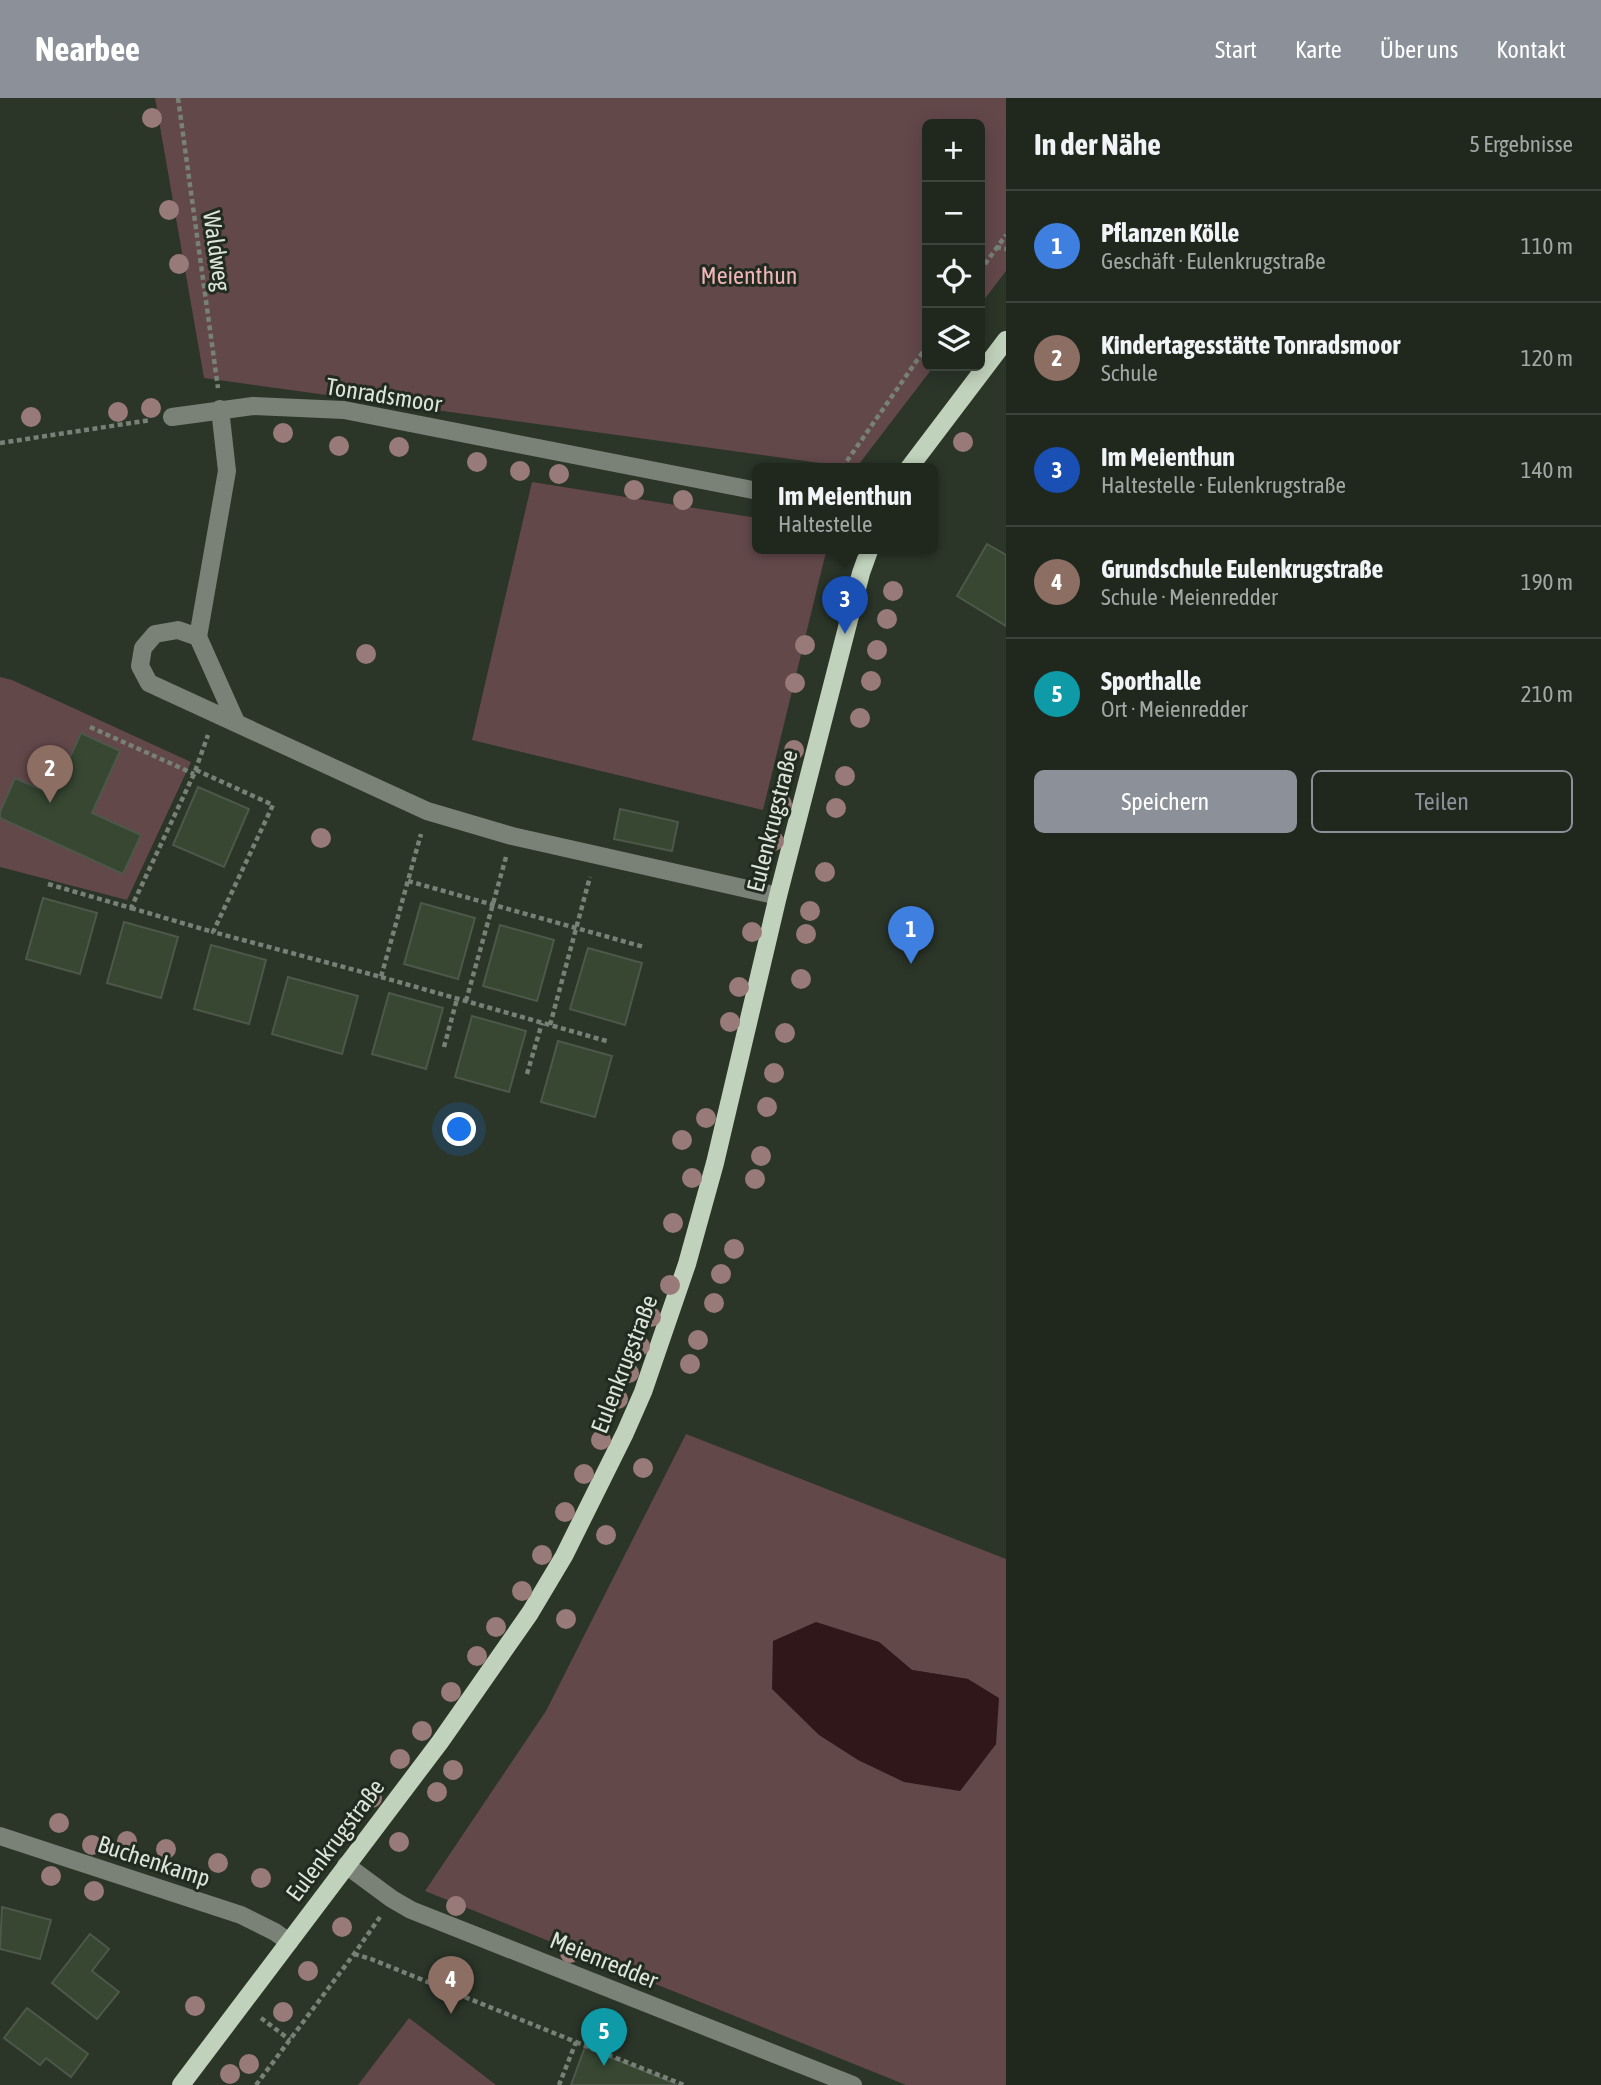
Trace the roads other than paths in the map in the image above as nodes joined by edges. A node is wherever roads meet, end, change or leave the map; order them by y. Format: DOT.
graph roads {
  1 [pos="1006,340"];
  2 [pos="220,409"];
  3 [pos="172,417"];
  4 [pos="913,463"];
  5 [pos="752,490"];
  6 [pos="868,554"];
  7 [pos="198,637"];
  8 [pos="236,722"];
  9 [pos="778,895"];
  10 [pos="0,1836"];
  11 [pos="346,1865"];
  12 [pos="289,1942"];
  13 [pos="181,2085"];
  14 [pos="853,2085"];
  1 -- 4 [label="main road"];
  2 -- 3 [label="street, Tonradsmoor"];
  2 -- 5 [label="street, Tonradsmoor"];
  2 -- 7 [label="street"];
  6 -- 9 [label="main road, Eulenkrugstraße"];
  7 -- 8 [label="street"];
  7 -- 8 [label="street"];
  8 -- 9 [label="street"];
  9 -- 11 [label="main road, Eulenkrugstraße"];
  10 -- 12 [label="street, Buchenkamp"];
  11 -- 12 [label="main road, Eulenkrugstraße"];
  11 -- 14 [label="street, Meienredder"];
  12 -- 13 [label="main road, Eulenkrugstraße"];
}
